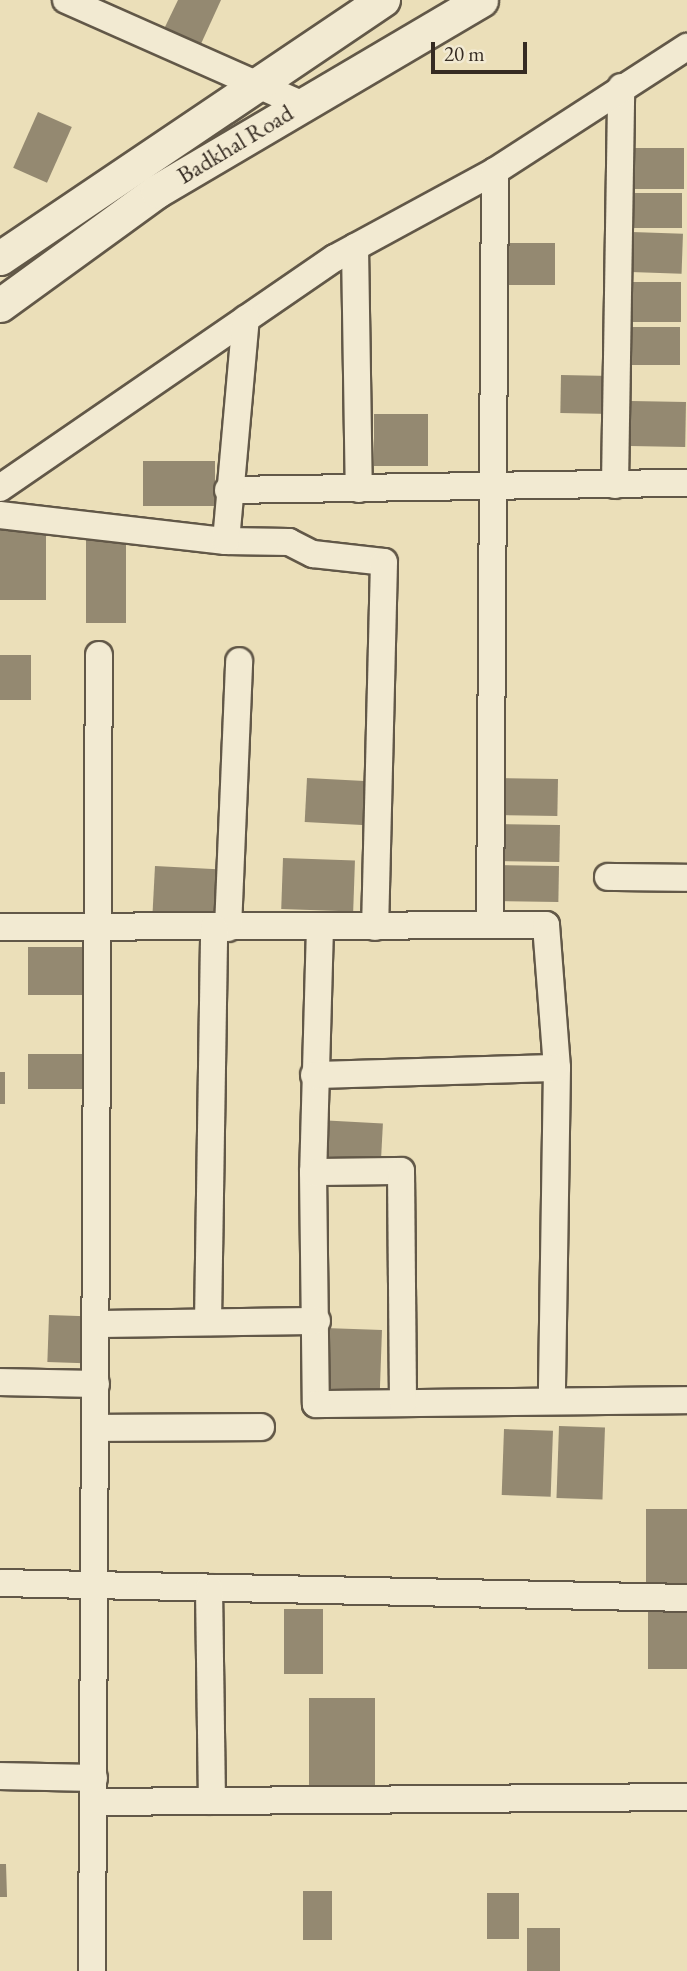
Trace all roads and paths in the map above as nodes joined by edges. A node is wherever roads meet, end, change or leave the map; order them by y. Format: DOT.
graph roads {
  1 [pos="66,0"];
  2 [pos="383,0"];
  3 [pos="481,0"];
  4 [pos="687,47"];
  5 [pos="257,85"];
  6 [pos="621,87"];
  7 [pos="303,105"];
  8 [pos="495,171"];
  9 [pos="355,247"];
  10 [pos="0,258"];
  11 [pos="0,305"];
  12 [pos="246,319"];
  13 [pos="687,482"];
  14 [pos="615,485"];
  15 [pos="493,487"];
  16 [pos="0,488"];
  17 [pos="359,489"];
  18 [pos="228,490"];
  19 [pos="0,514"];
  20 [pos="226,541"];
  21 [pos="99,656"];
  22 [pos="239,661"];
  23 [pos="608,877"];
  24 [pos="687,878"];
  25 [pos="490,925"];
  26 [pos="0,927"];
  27 [pos="320,927"];
  28 [pos="375,927"];
  29 [pos="221,928"];
  30 [pos="96,929"];
  31 [pos="557,1068"];
  32 [pos="314,1076"];
  33 [pos="313,1172"];
  34 [pos="317,1321"];
  35 [pos="208,1322"];
  36 [pos="96,1324"];
  37 [pos="0,1382"];
  38 [pos="96,1384"];
  39 [pos="687,1400"];
  40 [pos="552,1401"];
  41 [pos="403,1403"];
  42 [pos="261,1427"];
  43 [pos="95,1428"];
  44 [pos="0,1583"];
  45 [pos="95,1585"];
  46 [pos="209,1588"];
  47 [pos="687,1598"];
  48 [pos="0,1776"];
  49 [pos="94,1790"];
  50 [pos="687,1797"];
  51 [pos="212,1801"];
  52 [pos="92,1971"];
  1 -- 5 [label="street"];
  2 -- 5 [label="street, Badkhal Road"];
  3 -- 7 [label="street, Badkhal Road"];
  4 -- 6 [label="street"];
  5 -- 7 [label="street"];
  5 -- 10 [label="street, Badkhal Road"];
  6 -- 8 [label="street"];
  6 -- 14 [label="street"];
  7 -- 11 [label="street, Badkhal Road"];
  8 -- 9 [label="street"];
  8 -- 15 [label="street"];
  9 -- 12 [label="street"];
  9 -- 17 [label="street"];
  12 -- 16 [label="street"];
  12 -- 18 [label="street"];
  13 -- 14 [label="street"];
  14 -- 15 [label="street"];
  15 -- 17 [label="street"];
  15 -- 25 [label="street"];
  17 -- 18 [label="street"];
  18 -- 20 [label="street"];
  19 -- 20 [label="street"];
  20 -- 28 [label="street"];
  21 -- 30 [label="street"];
  22 -- 29 [label="street"];
  23 -- 24 [label="street"];
  25 -- 28 [label="street"];
  25 -- 31 [label="street"];
  26 -- 30 [label="street"];
  27 -- 28 [label="street"];
  27 -- 29 [label="street"];
  27 -- 32 [label="street"];
  29 -- 30 [label="street"];
  29 -- 35 [label="street"];
  30 -- 36 [label="street"];
  31 -- 32 [label="street"];
  31 -- 40 [label="street"];
  32 -- 33 [label="street"];
  33 -- 34 [label="street"];
  33 -- 41 [label="street"];
  34 -- 35 [label="street"];
  34 -- 41 [label="street"];
  35 -- 36 [label="street"];
  36 -- 38 [label="street"];
  37 -- 38 [label="street"];
  38 -- 43 [label="street"];
  39 -- 40 [label="street"];
  40 -- 41 [label="street"];
  42 -- 43 [label="street"];
  43 -- 45 [label="street"];
  44 -- 45 [label="street"];
  45 -- 46 [label="street"];
  45 -- 49 [label="street"];
  46 -- 47 [label="street"];
  46 -- 51 [label="street"];
  48 -- 49 [label="street"];
  49 -- 51 [label="street"];
  49 -- 52 [label="street"];
  50 -- 51 [label="street"];
}
